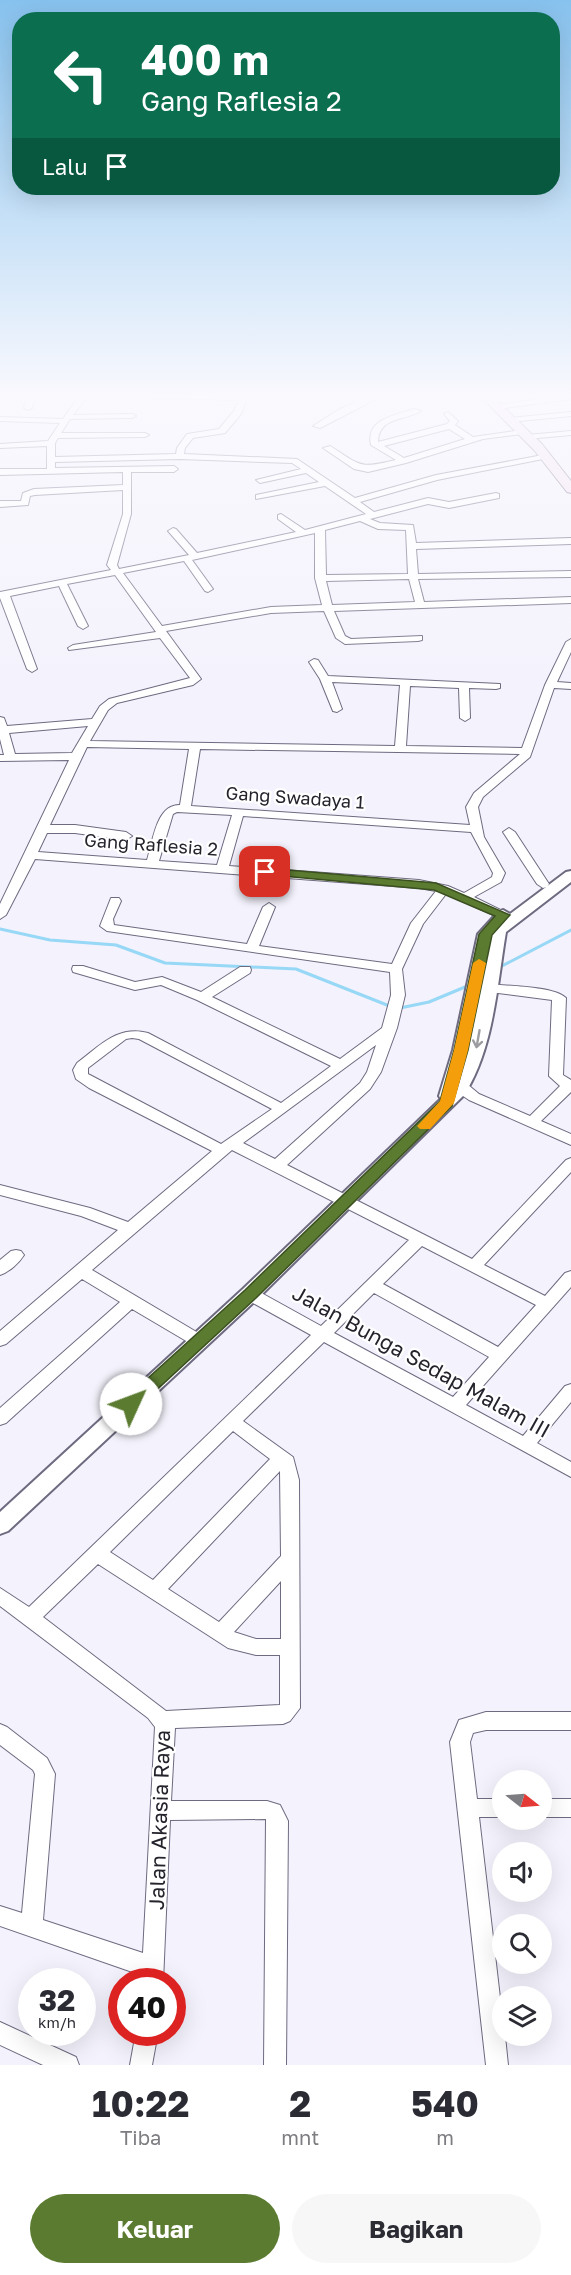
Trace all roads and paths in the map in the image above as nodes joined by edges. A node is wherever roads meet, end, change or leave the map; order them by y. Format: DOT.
graph roads {
  1 [pos="62,490"];
  2 [pos="127,490"];
  3 [pos="294,490"];
  4 [pos="338,490"];
  5 [pos="392,490"];
  6 [pos="496,496"];
  7 [pos="259,498"];
  8 [pos="355,501"];
  9 [pos="25,503"];
  10 [pos="0,504"];
  11 [pos="28,513"];
  12 [pos="373,515"];
  13 [pos="281,517"];
  14 [pos="361,518"];
  15 [pos="320,530"];
  16 [pos="173,531"];
  17 [pos="303,533"];
  18 [pos="571,541"];
  19 [pos="412,546"];
  20 [pos="190,557"];
  21 [pos="115,571"];
  22 [pos="571,574"];
  23 [pos="413,577"];
  24 [pos="320,578"];
  25 [pos="62,583"];
  26 [pos="208,590"];
  27 [pos="2,594"];
  28 [pos="571,600"];
  29 [pos="420,604"];
  30 [pos="326,607"];
  31 [pos="83,626"];
  32 [pos="162,632"];
  33 [pos="417,638"];
  34 [pos="571,642"];
  35 [pos="73,648"];
  36 [pos="314,662"];
  37 [pos="32,669"];
  38 [pos="325,679"];
  39 [pos="405,682"];
  40 [pos="464,685"];
  41 [pos="550,685"];
  42 [pos="496,686"];
  43 [pos="571,686"];
  44 [pos="337,709"];
  45 [pos="465,718"];
  46 [pos="97,722"];
  47 [pos="2,725"];
  48 [pos="84,744"];
  49 [pos="195,746"];
  50 [pos="400,748"];
  51 [pos="527,751"];
  52 [pos="76,756"];
  53 [pos="5,758"];
  54 [pos="185,808"];
  55 [pos="239,811"];
  56 [pos="474,829"];
  57 [pos="41,830"];
  58 [pos="509,832"];
  59 [pos="126,836"];
  60 [pos="31,855"];
  61 [pos="152,864"];
  62 [pos="571,865"];
  63 [pos="222,868"];
  64 [pos="571,875"];
  65 [pos="543,884"];
  66 [pos="444,889"];
  67 [pos="464,898"];
  68 [pos="115,901"];
  69 [pos="269,906"];
  70 [pos="0,915"];
  71 [pos="508,917"];
  72 [pos="252,948"];
  73 [pos="78,969"];
  74 [pos="396,969"];
  75 [pos="245,970"];
  76 [pos="484,979"];
  77 [pos="202,997"];
  78 [pos="392,1021"];
  79 [pos="341,1065"];
  80 [pos="570,1086"];
  81 [pos="457,1093"];
  82 [pos="282,1109"];
  83 [pos="532,1122"];
  84 [pos="571,1140"];
  85 [pos="227,1146"];
  86 [pos="571,1163"];
  87 [pos="276,1167"];
  88 [pos="0,1190"];
  89 [pos="345,1202"];
  90 [pos="130,1229"];
  91 [pos="419,1240"];
  92 [pos="475,1265"];
  93 [pos="81,1270"];
  94 [pos="571,1277"];
  95 [pos="372,1285"];
  96 [pos="250,1294"];
  97 [pos="132,1300"];
  98 [pos="548,1304"];
  99 [pos="321,1333"];
  100 [pos="0,1340"];
  101 [pos="199,1341"];
  102 [pos="501,1356"];
  103 [pos="569,1397"];
  104 [pos="456,1405"];
  105 [pos="0,1418"];
  106 [pos="231,1421"];
  107 [pos="525,1445"];
  108 [pos="282,1458"];
  109 [pos="571,1470"];
  110 [pos="4,1514"];
  111 [pos="96,1552"];
  112 [pos="288,1561"];
  113 [pos="155,1590"];
  114 [pos="0,1596"];
  115 [pos="30,1618"];
  116 [pos="221,1633"];
  117 [pos="288,1647"];
  118 [pos="163,1720"];
  119 [pos="571,1721"];
  120 [pos="0,1733"];
  121 [pos="468,1808"];
  122 [pos="492,1808"];
  123 [pos="552,1808"];
  124 [pos="571,1809"];
  125 [pos="163,1811"];
  126 [pos="0,1916"];
  127 [pos="32,1926"];
  128 [pos="136,1968"];
  129 [pos="153,1968"];
  130 [pos="0,2033"];
  131 [pos="144,2046"];
  132 [pos="68,2065"];
  133 [pos="141,2065"];
  134 [pos="275,2065"];
  135 [pos="497,2065"];
  1 -- 9 [label="street"];
  2 -- 21 [label="street"];
  3 -- 7 [label="street"];
  4 -- 8 [label="street"];
  5 -- 8 [label="street"];
  6 -- 12 [label="street"];
  8 -- 12 [label="street"];
  9 -- 10 [label="street"];
  9 -- 11 [label="street"];
  12 -- 14 [label="street"];
  13 -- 17 [label="street"];
  14 -- 15 [label="street"];
  14 -- 19 [label="street"];
  15 -- 17 [label="street"];
  15 -- 24 [label="street"];
  16 -- 20 [label="street"];
  17 -- 20 [label="street"];
  18 -- 19 [label="street"];
  19 -- 23 [label="street"];
  20 -- 21 [label="street"];
  20 -- 26 [label="street"];
  21 -- 25 [label="street"];
  21 -- 32 [label="street"];
  22 -- 23 [label="street"];
  23 -- 24 [label="street"];
  23 -- 29 [label="street"];
  24 -- 30 [label="street"];
  25 -- 27 [label="street"];
  25 -- 31 [label="street"];
  27 -- 37 [label="street"];
  28 -- 29 [label="street"];
  29 -- 30 [label="street"];
  30 -- 32 [label="street"];
  30 -- 33 [label="street"];
  32 -- 35 [label="street"];
  32 -- 46 [label="street"];
  34 -- 41 [label="street"];
  36 -- 38 [label="street"];
  38 -- 39 [label="street"];
  38 -- 44 [label="street"];
  39 -- 40 [label="street"];
  39 -- 50 [label="street"];
  40 -- 42 [label="street"];
  40 -- 45 [label="street"];
  41 -- 43 [label="street"];
  41 -- 51 [label="street"];
  46 -- 47 [label="street"];
  46 -- 48 [label="street"];
  47 -- 53 [label="street"];
  48 -- 49 [label="street"];
  48 -- 52 [label="street"];
  49 -- 50 [label="street"];
  49 -- 54 [label="street"];
  50 -- 51 [label="street"];
  51 -- 56 [label="street"];
  52 -- 53 [label="street"];
  52 -- 57 [label="street"];
  54 -- 55 [label="street, Gang Swadaya 1"];
  54 -- 61 [label="street"];
  55 -- 56 [label="street, Gang Swadaya 1"];
  55 -- 63 [label="street"];
  56 -- 67 [label="street"];
  57 -- 59 [label="street"];
  57 -- 60 [label="street"];
  58 -- 65 [label="street"];
  60 -- 61 [label="street, Gang Raflesia 2"];
  60 -- 70 [label="street"];
  61 -- 63 [label="street, Gang Raflesia 2"];
  62 -- 65 [label="street"];
  63 -- 66 [label="street, Gang Raflesia 2"];
  64 -- 71 [label="street"];
  65 -- 71 [label="street"];
  66 -- 67 [label="street, Gang Raflesia 2"];
  66 -- 74 [label="street"];
  67 -- 71 [label="street, Gang Raflesia 2"];
  68 -- 72 [label="street"];
  69 -- 72 [label="street"];
  71 -- 76 [label="street"];
  72 -- 74 [label="street"];
  73 -- 77 [label="street"];
  74 -- 78 [label="street"];
  75 -- 77 [label="street"];
  76 -- 80 [label="street"];
  76 -- 81 [label="street"];
  77 -- 79 [label="street"];
  78 -- 79 [label="street"];
  78 -- 87 [label="street"];
  79 -- 82 [label="street"];
  80 -- 83 [label="street"];
  81 -- 83 [label="street"];
  81 -- 89 [label="street"];
  82 -- 85 [label="street"];
  82 -- 85 [label="street"];
  83 -- 84 [label="street"];
  85 -- 87 [label="street"];
  85 -- 90 [label="street"];
  86 -- 92 [label="street"];
  87 -- 89 [label="street"];
  88 -- 90 [label="street"];
  89 -- 91 [label="street"];
  89 -- 96 [label="street"];
  90 -- 93 [label="street"];
  91 -- 92 [label="street"];
  91 -- 95 [label="street"];
  92 -- 98 [label="street"];
  93 -- 97 [label="street"];
  93 -- 100 [label="street"];
  94 -- 98 [label="street"];
  95 -- 99 [label="street"];
  95 -- 102 [label="street"];
  96 -- 99 [label="street, Jalan Bunga Sedap Malam III"];
  96 -- 101 [label="street"];
  97 -- 101 [label="street"];
  97 -- 105 [label="street"];
  98 -- 102 [label="street"];
  99 -- 104 [label="street, Jalan Bunga Sedap Malam III"];
  99 -- 106 [label="street"];
  101 -- 110 [label="street"];
  102 -- 104 [label="street"];
  103 -- 107 [label="street"];
  104 -- 107 [label="street, Jalan Bunga Sedap Malam III"];
  106 -- 108 [label="street"];
  106 -- 111 [label="street"];
  107 -- 109 [label="street, Jalan Bunga Sedap Malam III"];
  108 -- 112 [label="street"];
  108 -- 113 [label="street"];
  111 -- 113 [label="street"];
  111 -- 115 [label="street"];
  112 -- 116 [label="street"];
  112 -- 117 [label="street"];
  113 -- 116 [label="street"];
  114 -- 115 [label="street, Jalan Akasia Raya"];
  115 -- 118 [label="street, Jalan Akasia Raya"];
  116 -- 117 [label="street"];
  117 -- 118 [label="street"];
  118 -- 125 [label="street, Jalan Akasia Raya"];
  119 -- 121 [label="street"];
  120 -- 127 [label="street"];
  121 -- 122 [label="street"];
  121 -- 135 [label="street"];
  123 -- 124 [label="street"];
  125 -- 129 [label="street, Jalan Akasia Raya"];
  125 -- 134 [label="street"];
  126 -- 127 [label="street"];
  127 -- 128 [label="street"];
  130 -- 132 [label="street"];
  131 -- 133 [label="street"];
}
